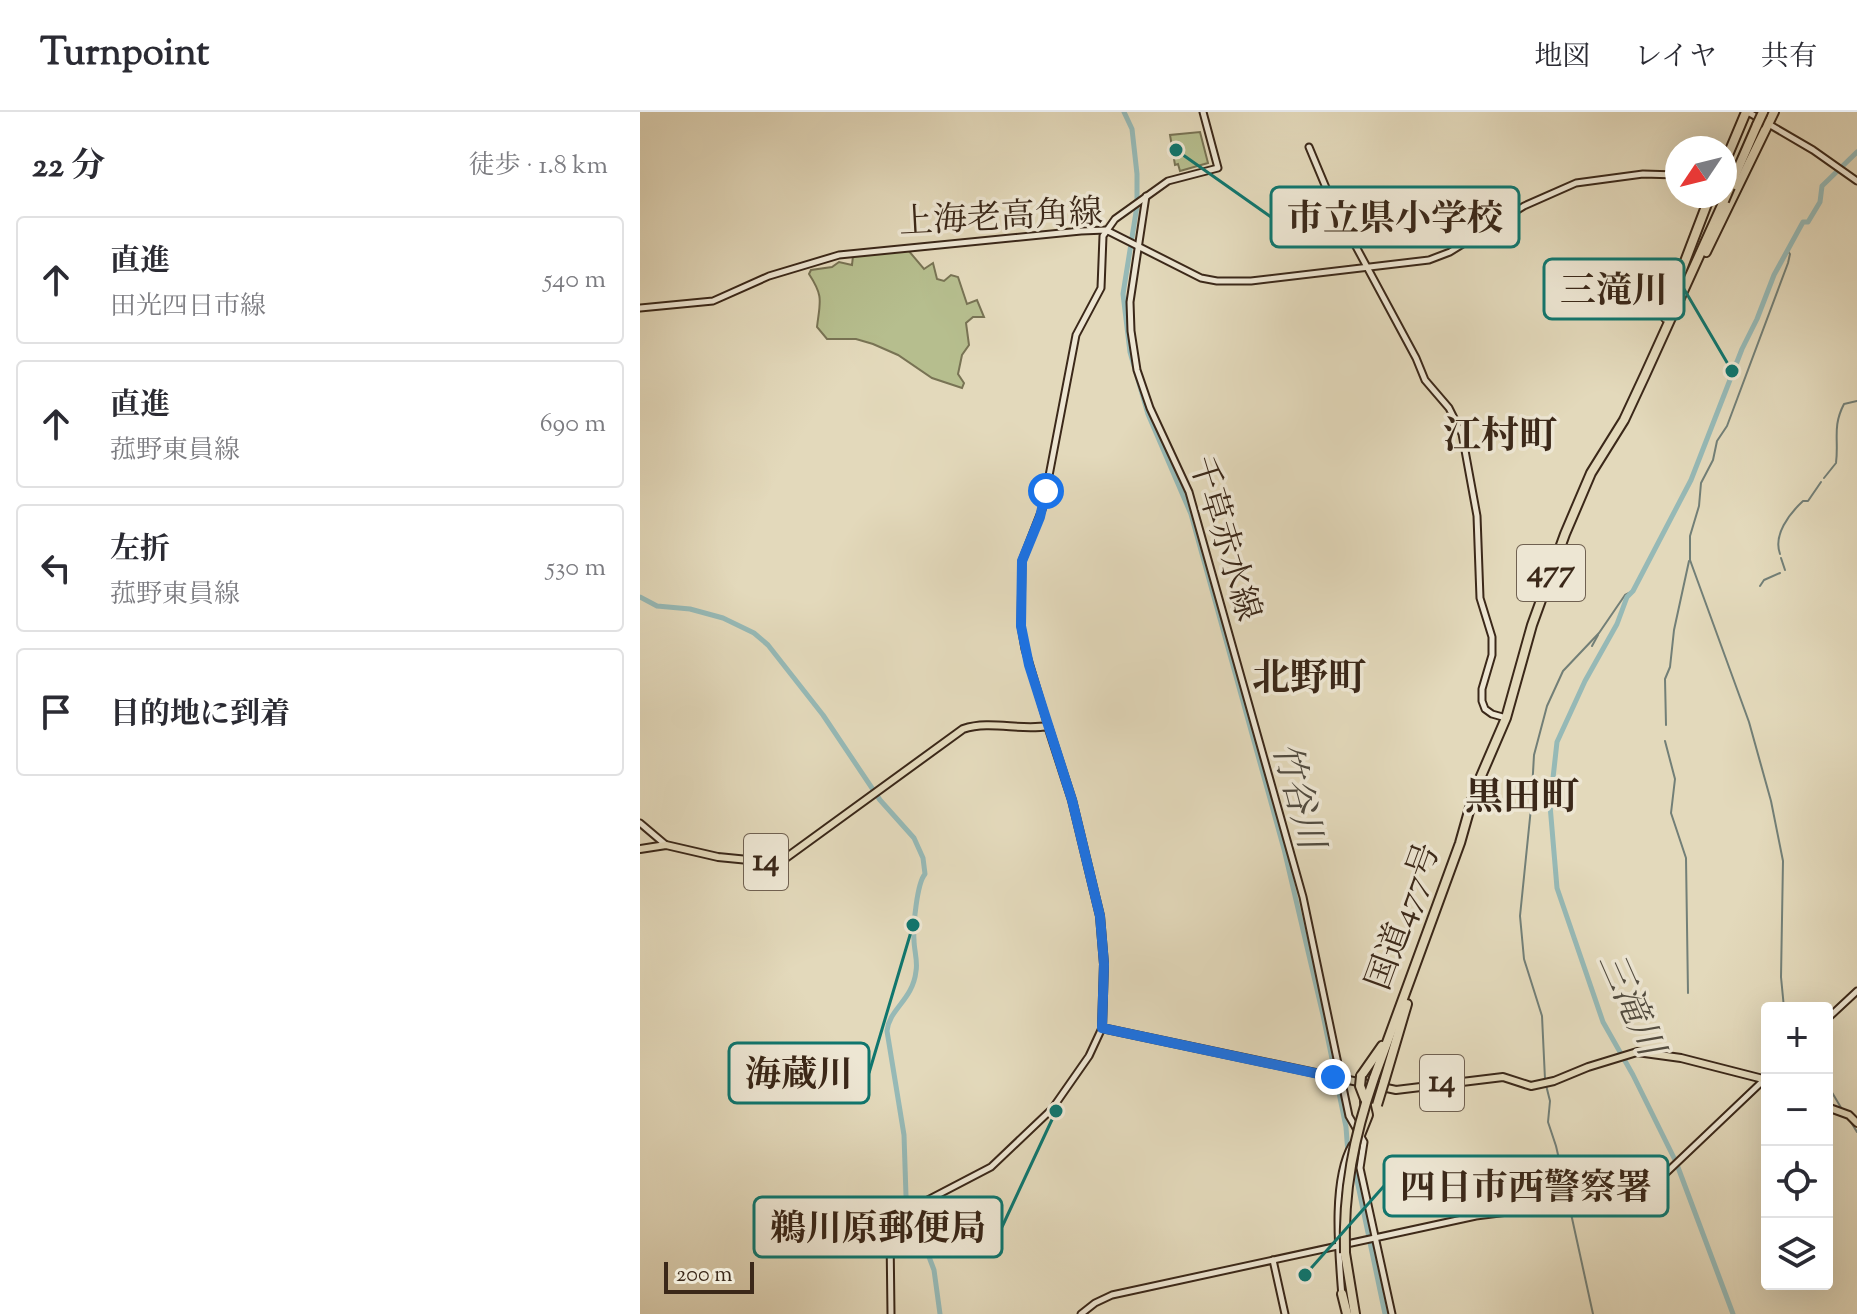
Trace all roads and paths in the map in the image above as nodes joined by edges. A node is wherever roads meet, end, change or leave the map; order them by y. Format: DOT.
graph roads {
  1 [pos="1203,112"];
  2 [pos="1747,112"];
  3 [pos="1763,112"];
  4 [pos="1774,112"];
  5 [pos="1768,124"];
  6 [pos="1736,136"];
  7 [pos="1309,147"];
  8 [pos="1737,173"];
  9 [pos="1665,174"];
  10 [pos="1737,179"];
  11 [pos="1857,181"];
  12 [pos="1145,197"];
  13 [pos="1705,208"];
  14 [pos="1722,208"];
  15 [pos="1106,230"];
  16 [pos="1137,245"];
  17 [pos="1368,268"];
  18 [pos="640,308"];
  19 [pos="1645,375"];
  20 [pos="1506,718"];
  21 [pos="1048,726"];
  22 [pos="640,823"];
  23 [pos="666,845"];
  24 [pos="640,849"];
  25 [pos="1418,960"];
  26 [pos="1857,991"];
  27 [pos="1833,1013"];
  28 [pos="1102,1028"];
  29 [pos="1338,1077"];
  30 [pos="1761,1078"];
  31 [pos="1761,1084"];
  32 [pos="1833,1109"];
  33 [pos="1857,1123"];
  34 [pos="1360,1135"];
  35 [pos="1375,1239"];
  36 [pos="1342,1250"];
  37 [pos="1273,1260"];
  38 [pos="1342,1294"];
  39 [pos="891,1314"];
  40 [pos="1081,1314"];
  41 [pos="1285,1314"];
  42 [pos="1346,1314"];
  43 [pos="1355,1314"];
  44 [pos="1392,1314"];
  1 -- 12 [label="main road"];
  2 -- 5 [label="main road"];
  2 -- 6 [label="highway"];
  3 -- 8 [label="highway, 国道477号 / 477, bridge"];
  4 -- 5 [label="highway, 477"];
  5 -- 10 [label="highway, 477"];
  5 -- 11 [label="main road"];
  7 -- 17 [label="main road"];
  9 -- 17 [label="main road, 上海老高角線"];
  12 -- 15 [label="main road"];
  12 -- 16 [label="main road, 千草赤水線"];
  13 -- 19 [label="highway, 477"];
  14 -- 19 [label="highway, 国道477号 / 477"];
  15 -- 16 [label="main road, 上海老高角線"];
  15 -- 18 [label="main road, 上海老高角線"];
  15 -- 21 [label="main road"];
  16 -- 17 [label="main road, 上海老高角線"];
  16 -- 29 [label="main road, 千草赤水線"];
  17 -- 20 [label="main road"];
  19 -- 20 [label="highway, 国道477号 / 477"];
  20 -- 25 [label="highway, 国道477号 / 477"];
  21 -- 23 [label="main road, 14"];
  21 -- 28 [label="main road"];
  22 -- 23 [label="main road"];
  23 -- 24 [label="main road, 14"];
  25 -- 34 [label="highway, bridge"];
  25 -- 34 [label="highway, bridge"];
  25 -- 36 [label="highway, 国道477号 / 477, bridge"];
  26 -- 27 [label="main road"];
  28 -- 29 [label="main road, 14"];
  28 -- 39 [label="main road"];
  29 -- 30 [label="main road, 14"];
  29 -- 34 [label="main road, 千草赤水線"];
  31 -- 35 [label="main road"];
  32 -- 33 [label="main road"];
  34 -- 35 [label="main road, 千草赤水線"];
  34 -- 36 [label="main road"];
  35 -- 36 [label="main road"];
  35 -- 44 [label="main road, 千草赤水線"];
  36 -- 37 [label="main road"];
  36 -- 38 [label="main road"];
  36 -- 43 [label="highway, 国道477号 / 477"];
  37 -- 40 [label="main road"];
  37 -- 41 [label="main road"];
  38 -- 42 [label="highway"];
}
